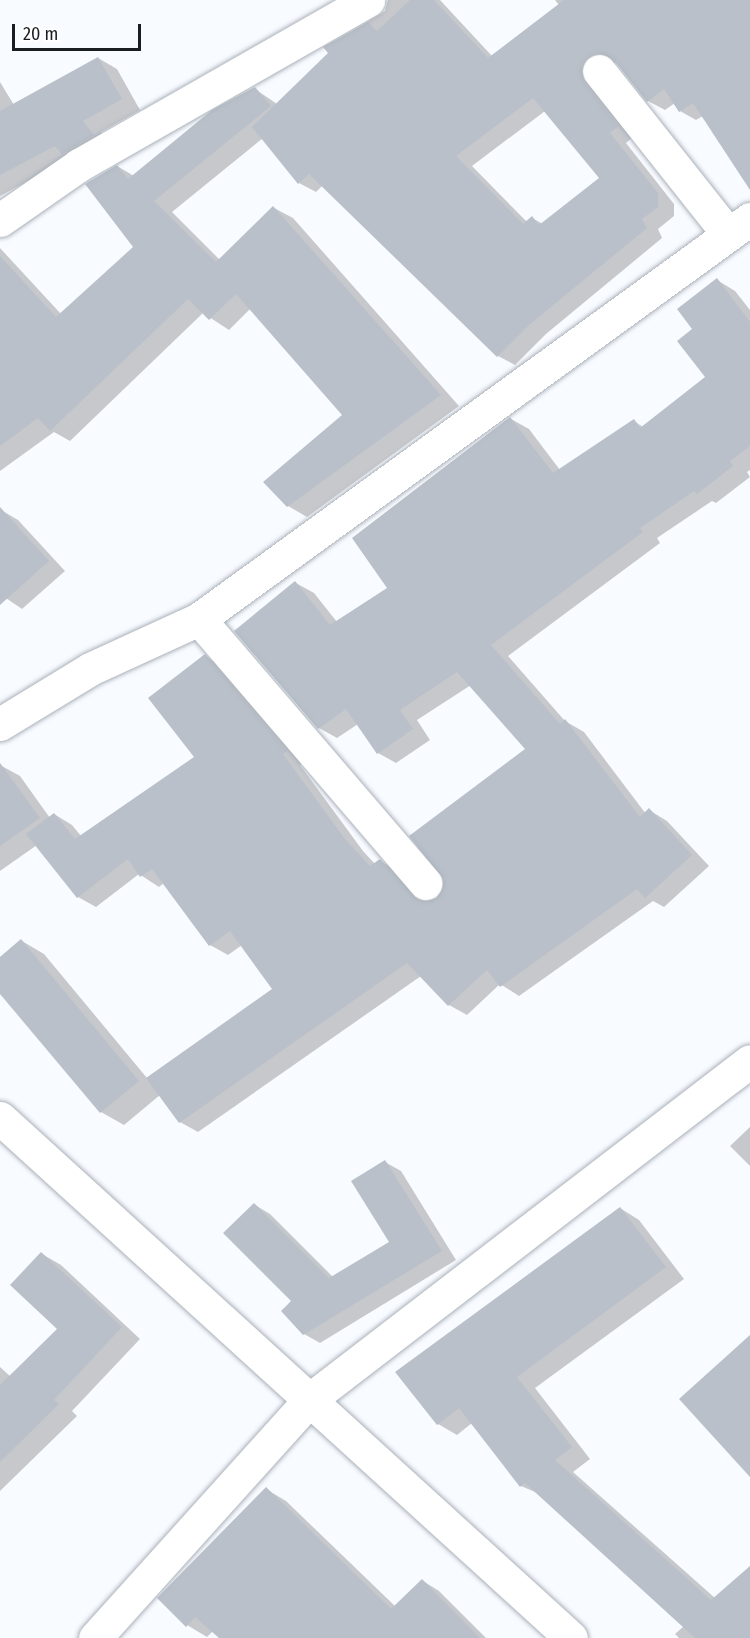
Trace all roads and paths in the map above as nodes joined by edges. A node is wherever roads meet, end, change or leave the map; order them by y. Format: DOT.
graph roads {
  1 [pos="368,0"];
  2 [pos="599,71"];
  3 [pos="0,220"];
  4 [pos="739,226"];
  5 [pos="199,619"];
  6 [pos="0,724"];
  7 [pos="425,883"];
  8 [pos="750,1060"];
  9 [pos="0,1118"];
  10 [pos="309,1400"];
  11 [pos="95,1638"];
  12 [pos="571,1638"];
  1 -- 3 [label="street"];
  2 -- 4 [label="street"];
  4 -- 5 [label="street"];
  5 -- 6 [label="street"];
  5 -- 7 [label="street"];
  8 -- 10 [label="street"];
  9 -- 10 [label="street"];
  10 -- 11 [label="street"];
  10 -- 12 [label="street"];
}
